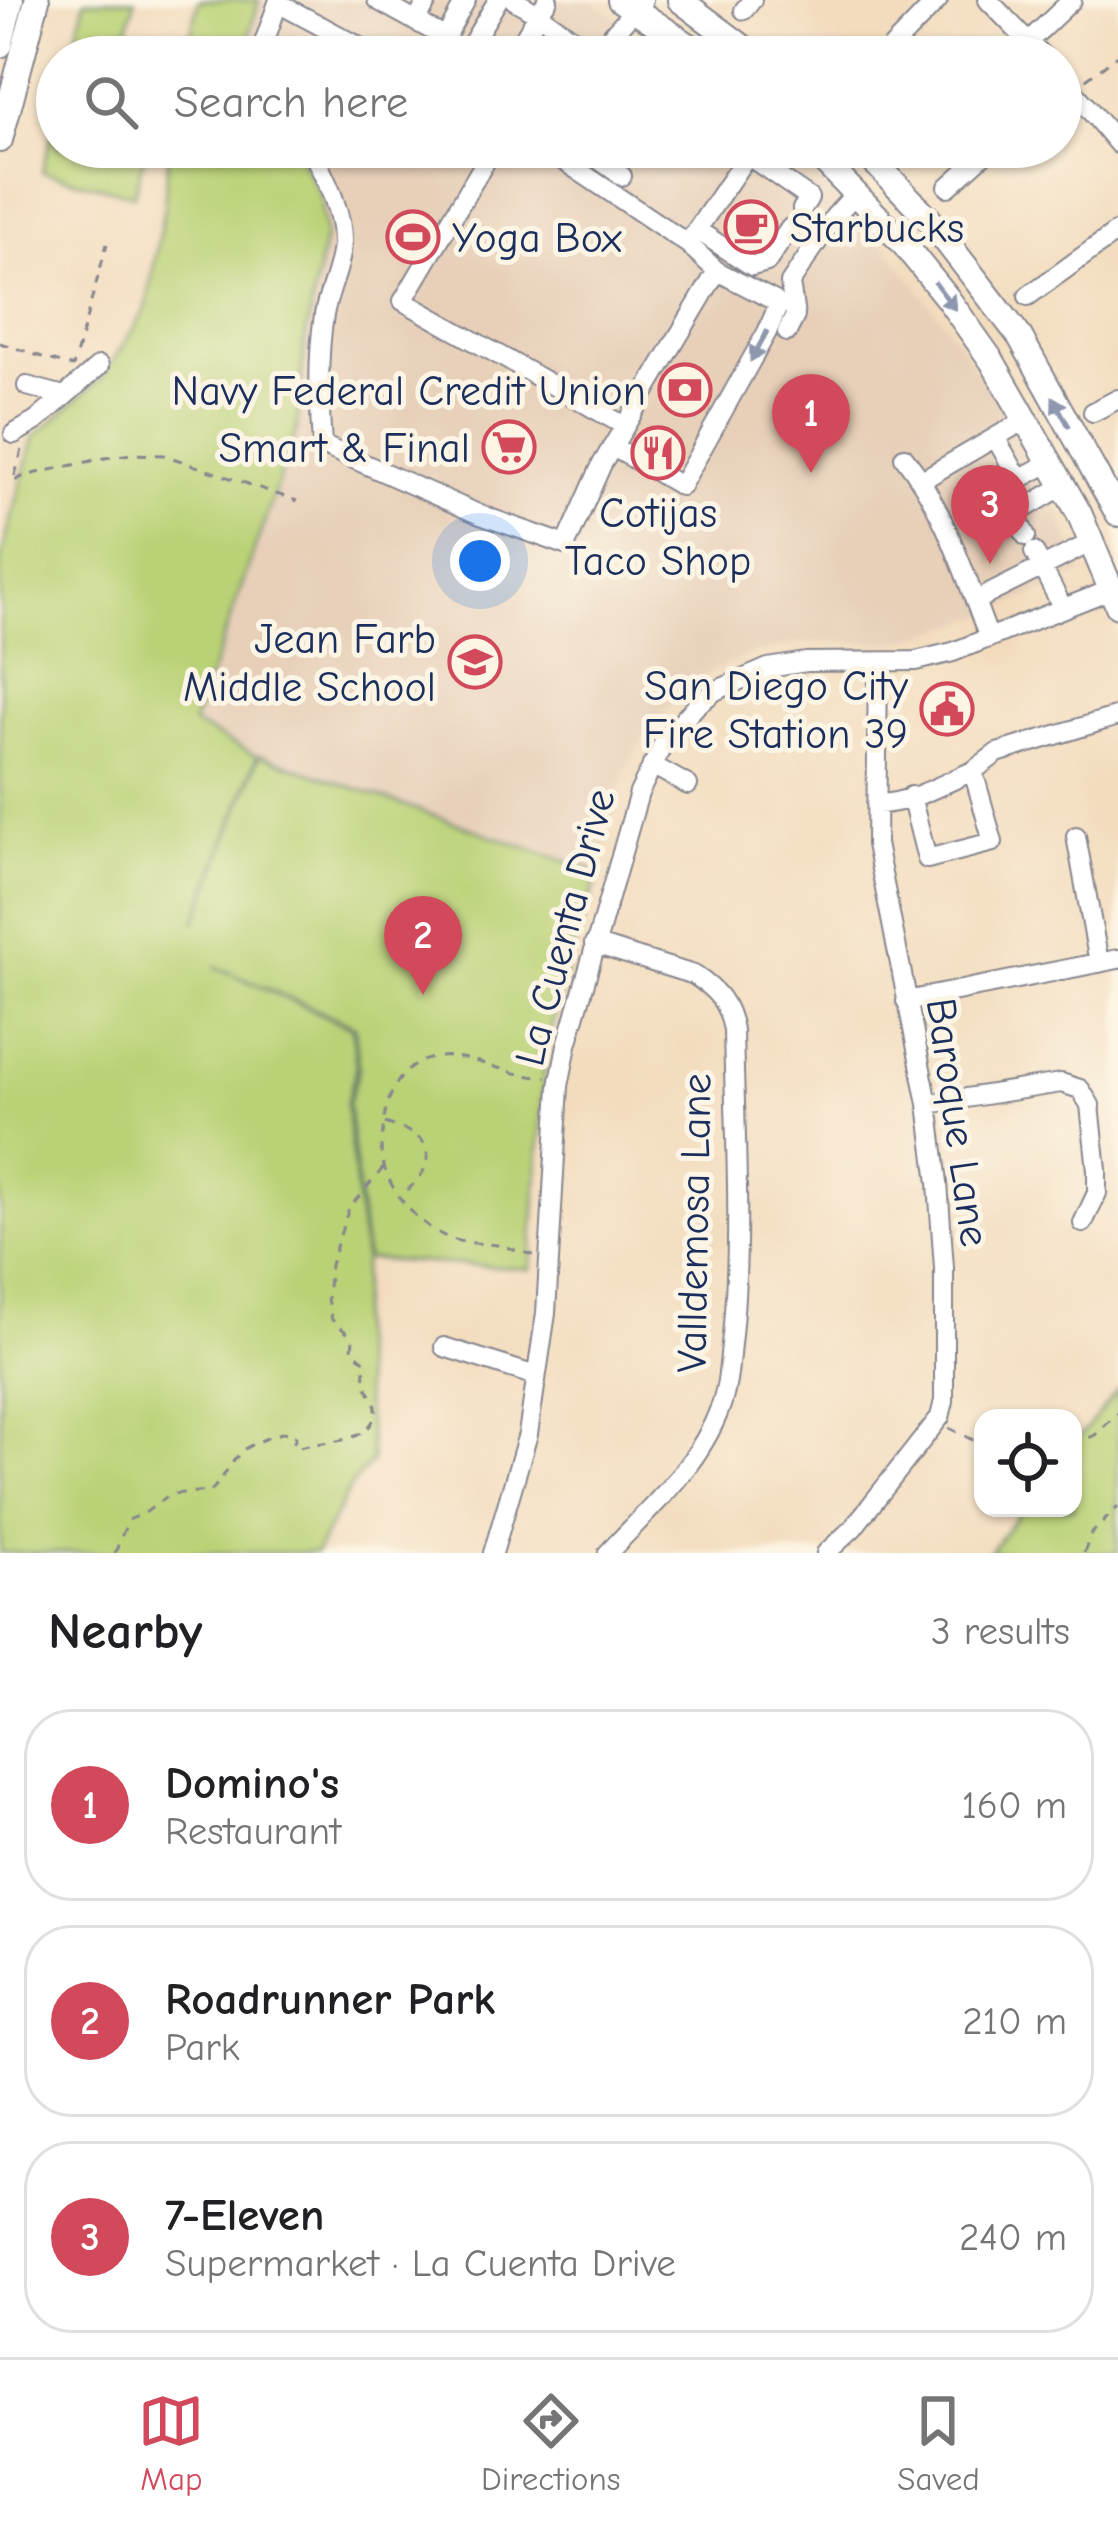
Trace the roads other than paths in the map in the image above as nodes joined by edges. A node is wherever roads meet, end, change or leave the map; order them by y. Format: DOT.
graph roads {
  1 [pos="11,0"];
  2 [pos="37,0"];
  3 [pos="377,0"];
  4 [pos="428,0"];
  5 [pos="466,0"];
  6 [pos="498,0"];
  7 [pos="514,0"];
  8 [pos="680,0"];
  9 [pos="938,0"];
  10 [pos="988,0"];
  11 [pos="1072,0"];
  12 [pos="278,2"];
  13 [pos="633,3"];
  14 [pos="543,7"];
  15 [pos="416,22"];
  16 [pos="266,36"];
  17 [pos="340,36"];
  18 [pos="442,36"];
  19 [pos="447,36"];
  20 [pos="477,36"];
  21 [pos="526,36"];
  22 [pos="563,36"];
  23 [pos="610,36"];
  24 [pos="678,36"];
  25 [pos="728,36"];
  26 [pos="903,36"];
  27 [pos="1024,36"];
  28 [pos="1034,36"];
  29 [pos="0,45"];
  30 [pos="1082,103"];
  31 [pos="0,140"];
  32 [pos="1118,144"];
  33 [pos="320,168"];
  34 [pos="482,168"];
  35 [pos="578,168"];
  36 [pos="611,168"];
  37 [pos="739,168"];
  38 [pos="767,168"];
  39 [pos="831,168"];
  40 [pos="880,168"];
  41 [pos="969,168"];
  42 [pos="622,176"];
  43 [pos="948,187"];
  44 [pos="856,193"];
  45 [pos="802,209"];
  46 [pos="790,228"];
  47 [pos="1118,231"];
  48 [pos="692,237"];
  49 [pos="717,271"];
  50 [pos="1028,296"];
  51 [pos="787,332"];
  52 [pos="98,365"];
  53 [pos="27,386"];
  54 [pos="64,396"];
  55 [pos="1118,399"];
  56 [pos="1093,412"];
  57 [pos="1024,421"];
  58 [pos="625,426"];
  59 [pos="995,437"];
  60 [pos="19,438"];
  61 [pos="613,447"];
  62 [pos="904,457"];
  63 [pos="1049,463"];
  64 [pos="922,480"];
  65 [pos="1063,486"];
  66 [pos="1118,514"];
  67 [pos="1092,542"];
  68 [pos="1034,552"];
  69 [pos="1116,594"];
  70 [pos="975,602"];
  71 [pos="1063,608"];
  72 [pos="989,638"];
  73 [pos="878,662"];
  74 [pos="1118,716"];
  75 [pos="652,765"];
  76 [pos="973,771"];
  77 [pos="688,785"];
  78 [pos="911,796"];
  79 [pos="876,804"];
  80 [pos="1076,836"];
  81 [pos="594,944"];
  82 [pos="1108,961"];
  83 [pos="906,1001"];
  84 [pos="928,1104"];
  85 [pos="1083,1223"];
  86 [pos="444,1347"];
  87 [pos="536,1376"];
  88 [pos="493,1553"];
  89 [pos="608,1553"];
  90 [pos="826,1553"];
  1 -- 29 [label="main road"];
  2 -- 31 [label="main road"];
  3 -- 15 [label="street"];
  4 -- 15 [label="street"];
  5 -- 19 [label="street"];
  6 -- 20 [label="street"];
  7 -- 14 [label="street"];
  8 -- 25 [label="main road"];
  9 -- 26 [label="street"];
  10 -- 27 [label="street"];
  11 -- 28 [label="street"];
  12 -- 16 [label="street"];
  12 -- 17 [label="street"];
  13 -- 23 [label="street"];
  13 -- 24 [label="main road"];
  14 -- 21 [label="street"];
  14 -- 22 [label="street"];
  15 -- 18 [label="street"];
  30 -- 32 [label="street"];
  33 -- 61 [label="street"];
  34 -- 58 [label="street"];
  35 -- 48 [label="street"];
  36 -- 42 [label="street"];
  37 -- 48 [label="street"];
  38 -- 45 [label="street"];
  39 -- 44 [label="main road"];
  66 -- 40 [label="main road, one-way"];
  41 -- 43 [label="street"];
  44 -- 51 [label="street"];
  44 -- 57 [label="main road, one-way"];
  46 -- 48 [label="street"];
  47 -- 50 [label="street"];
  48 -- 49 [label="street"];
  49 -- 58 [label="street"];
  49 -- 61 [label="street, one-way"];
  52 -- 54 [label="street"];
  53 -- 54 [label="street"];
  54 -- 60 [label="street"];
  55 -- 56 [label="street"];
  57 -- 59 [label="street"];
  57 -- 63 [label="main road"];
  58 -- 61 [label="street"];
  59 -- 63 [label="street"];
  59 -- 64 [label="street"];
  62 -- 64 [label="street"];
  63 -- 65 [label="main road"];
  64 -- 70 [label="street"];
  65 -- 67 [label="main road"];
  65 -- 68 [label="street"];
  67 -- 68 [label="street"];
  67 -- 69 [label="main road"];
  68 -- 70 [label="street"];
  68 -- 71 [label="street"];
  69 -- 71 [label="street, La Cuenta Drive"];
  70 -- 72 [label="street"];
  71 -- 72 [label="street, La Cuenta Drive"];
  72 -- 73 [label="street, La Cuenta Drive"];
  73 -- 75 [label="street, La Cuenta Drive"];
  73 -- 79 [label="street, Baroque Lane"];
  74 -- 76 [label="street"];
  75 -- 77 [label="street"];
  75 -- 81 [label="street, La Cuenta Drive"];
  76 -- 78 [label="street"];
  76 -- 78 [label="street"];
  78 -- 79 [label="street"];
  79 -- 83 [label="street, Baroque Lane"];
  80 -- 82 [label="street"];
  81 -- 87 [label="street, La Cuenta Drive"];
  81 -- 89 [label="street, Valldemosa Lane"];
  82 -- 83 [label="street"];
  83 -- 84 [label="street, Baroque Lane"];
  84 -- 85 [label="street"];
  84 -- 90 [label="street, Baroque Lane"];
  86 -- 87 [label="street"];
  87 -- 88 [label="street, La Cuenta Drive"];
}
